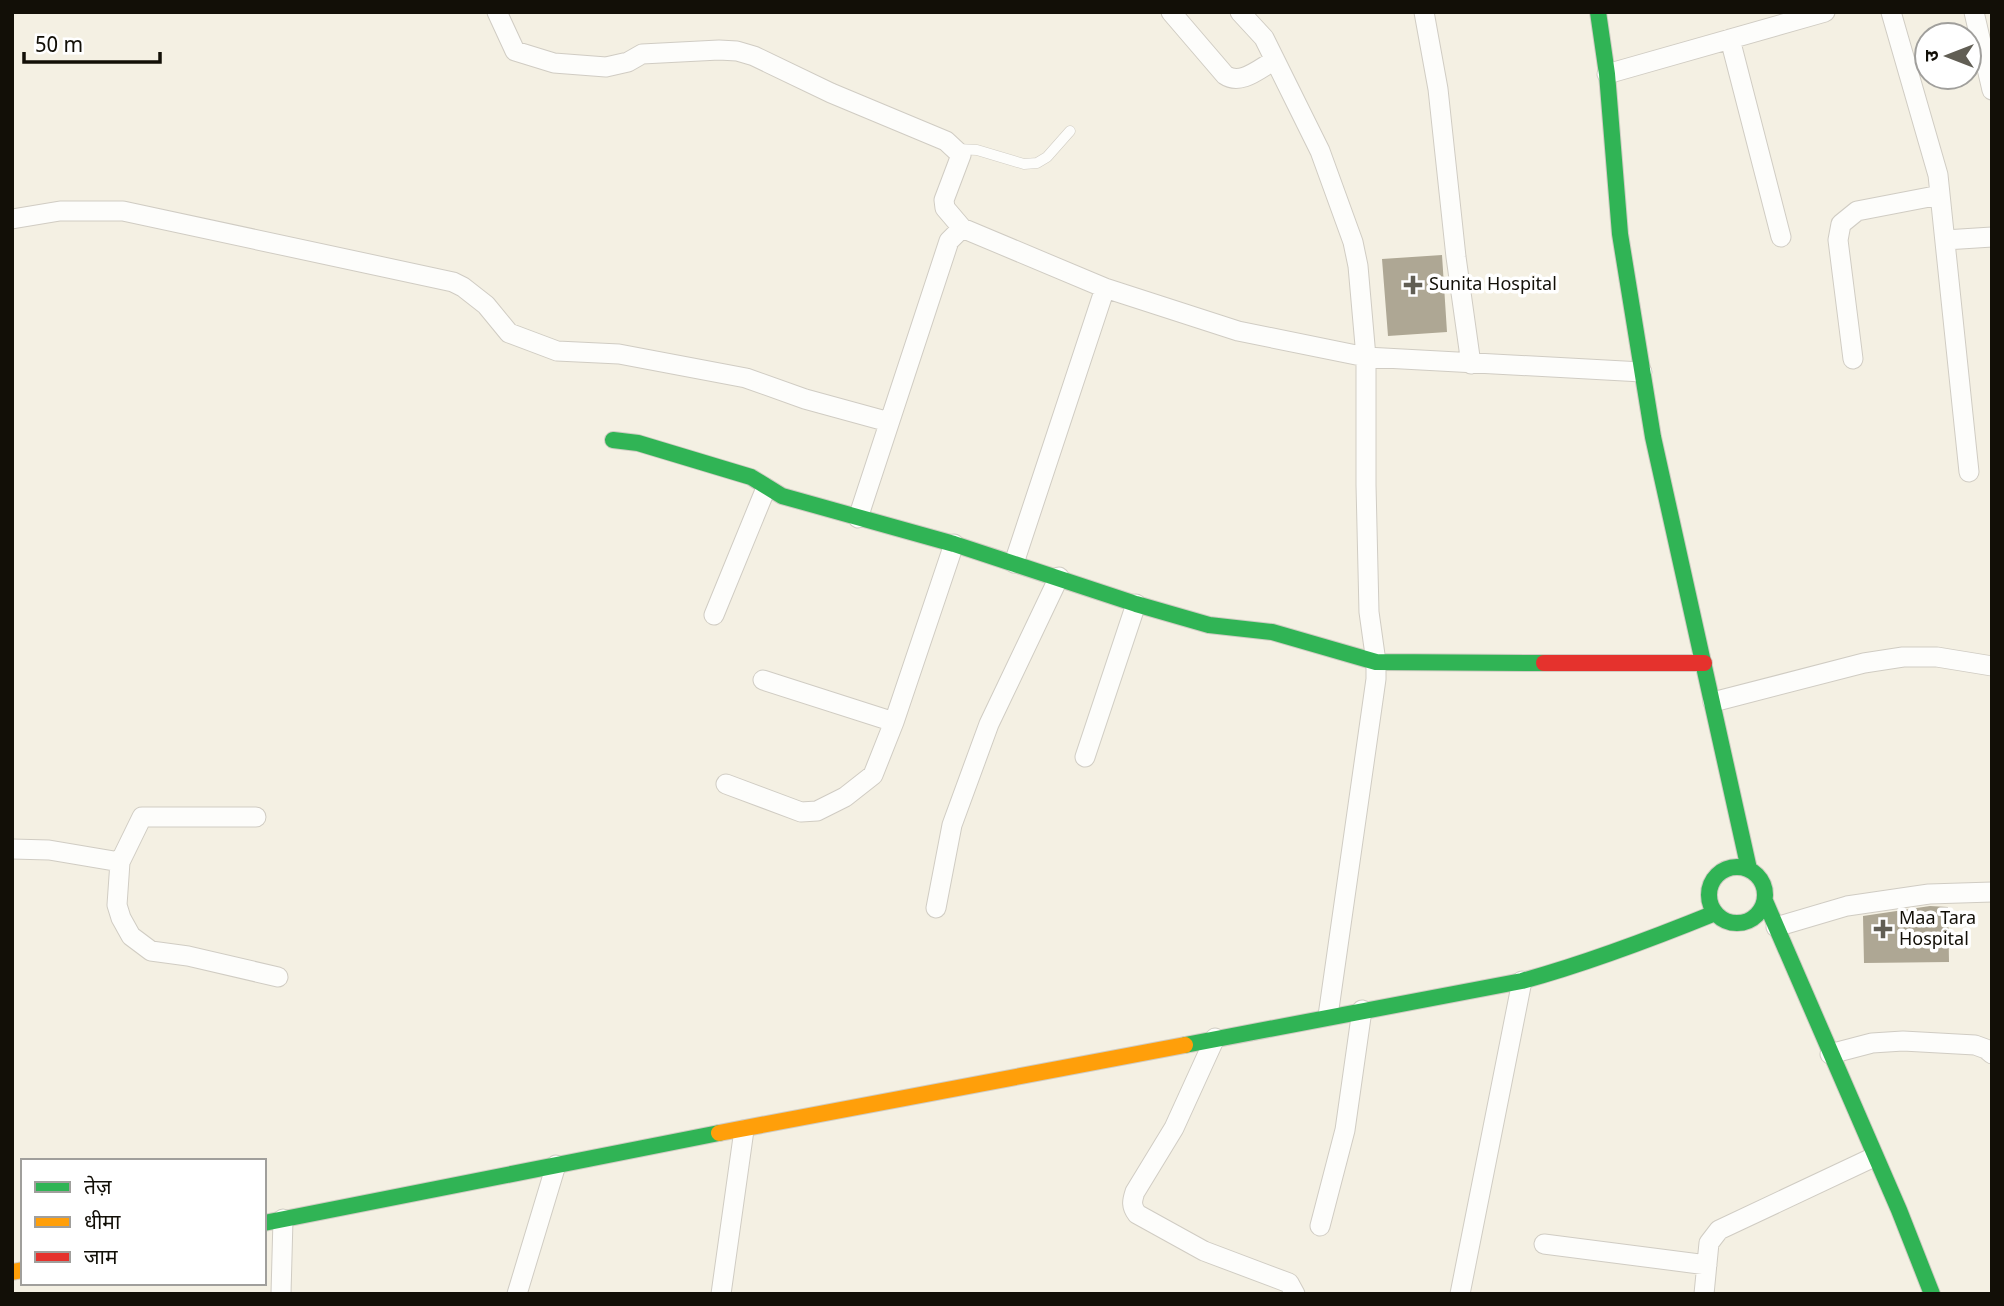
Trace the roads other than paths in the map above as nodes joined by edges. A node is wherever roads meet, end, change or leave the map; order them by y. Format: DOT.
graph roads {
  1 [pos="497,12"];
  2 [pos="1171,12"];
  3 [pos="1240,12"];
  4 [pos="1424,12"];
  5 [pos="1598,12"];
  6 [pos="1825,12"];
  7 [pos="1891,12"];
  8 [pos="1974,12"];
  9 [pos="1730,39"];
  10 [pos="1275,60"];
  11 [pos="1606,74"];
  12 [pos="1992,90"];
  13 [pos="1070,131"];
  14 [pos="957,148"];
  15 [pos="1940,195"];
  16 [pos="12,219"];
  17 [pos="962,228"];
  18 [pos="1781,237"];
  19 [pos="1992,237"];
  20 [pos="1945,240"];
  21 [pos="1105,288"];
  22 [pos="1366,357"];
  23 [pos="1853,359"];
  24 [pos="1471,364"];
  25 [pos="1642,372"];
  26 [pos="889,422"];
  27 [pos="613,440"];
  28 [pos="1969,472"];
  29 [pos="766,488"];
  30 [pos="858,518"];
  31 [pos="954,544"];
  32 [pos="1014,563"];
  33 [pos="1059,577"];
  34 [pos="1136,604"];
  35 [pos="713,615"];
  36 [pos="1376,662"];
  37 [pos="1704,663"];
  38 [pos="1992,666"];
  39 [pos="763,680"];
  40 [pos="1713,702"];
  41 [pos="894,722"];
  42 [pos="1085,757"];
  43 [pos="726,784"];
  44 [pos="256,817"];
  45 [pos="12,849"];
  46 [pos="120,862"];
  47 [pos="1749,869"];
  48 [pos="1992,892"];
  49 [pos="1765,901"];
  50 [pos="936,908"];
  51 [pos="1715,913"];
  52 [pos="1776,927"];
  53 [pos="278,977"];
  54 [pos="1522,981"];
  55 [pos="1362,1010"];
  56 [pos="1328,1016"];
  57 [pos="1215,1038"];
  58 [pos="1830,1054"];
  59 [pos="1992,1054"];
  60 [pos="744,1130"];
  61 [pos="1874,1157"];
  62 [pos="556,1165"];
  63 [pos="274,1221"];
  64 [pos="1320,1226"];
  65 [pos="1544,1244"];
  66 [pos="1707,1265"];
  67 [pos="281,1294"];
  68 [pos="517,1294"];
  69 [pos="721,1294"];
  70 [pos="1295,1294"];
  71 [pos="1460,1294"];
  72 [pos="1704,1294"];
  73 [pos="1932,1294"];
  1 -- 14 [label="street"];
  2 -- 10 [label="street"];
  3 -- 10 [label="street"];
  4 -- 24 [label="street"];
  5 -- 11 [label="main road"];
  6 -- 9 [label="street"];
  7 -- 15 [label="street"];
  8 -- 12 [label="street"];
  9 -- 11 [label="street"];
  9 -- 18 [label="street"];
  10 -- 22 [label="street"];
  11 -- 25 [label="main road"];
  13 -- 14 [label="lane"];
  14 -- 17 [label="street"];
  15 -- 20 [label="street"];
  15 -- 23 [label="street"];
  16 -- 26 [label="street"];
  17 -- 21 [label="street"];
  17 -- 26 [label="street"];
  19 -- 20 [label="street"];
  20 -- 28 [label="street"];
  21 -- 22 [label="street"];
  21 -- 32 [label="street"];
  22 -- 24 [label="street"];
  22 -- 36 [label="street"];
  24 -- 25 [label="street"];
  25 -- 37 [label="main road"];
  26 -- 30 [label="street"];
  27 -- 29 [label="main road"];
  29 -- 30 [label="main road"];
  29 -- 35 [label="street"];
  30 -- 31 [label="main road"];
  31 -- 32 [label="main road"];
  31 -- 41 [label="street"];
  32 -- 33 [label="main road"];
  33 -- 34 [label="main road"];
  33 -- 50 [label="street"];
  34 -- 36 [label="main road"];
  34 -- 42 [label="street"];
  36 -- 37 [label="main road"];
  36 -- 56 [label="street"];
  37 -- 40 [label="main road"];
  38 -- 40 [label="street"];
  39 -- 41 [label="street"];
  40 -- 47 [label="main road"];
  41 -- 43 [label="street"];
  44 -- 46 [label="street"];
  45 -- 46 [label="street"];
  46 -- 53 [label="street"];
  47 -- 49 [label="main road"];
  47 -- 51 [label="main road"];
  48 -- 52 [label="street"];
  49 -- 51 [label="main road"];
  49 -- 52 [label="main road"];
  51 -- 54 [label="main road"];
  52 -- 58 [label="main road"];
  54 -- 55 [label="main road"];
  54 -- 71 [label="street"];
  55 -- 56 [label="main road"];
  55 -- 64 [label="street"];
  56 -- 57 [label="main road"];
  57 -- 60 [label="main road"];
  57 -- 70 [label="street"];
  58 -- 59 [label="street"];
  58 -- 61 [label="main road"];
  60 -- 62 [label="main road"];
  60 -- 69 [label="street"];
  61 -- 66 [label="street"];
  61 -- 73 [label="main road"];
  62 -- 63 [label="main road"];
  62 -- 68 [label="street"];
  63 -- 67 [label="street"];
  65 -- 66 [label="street"];
  66 -- 72 [label="street"];
}
